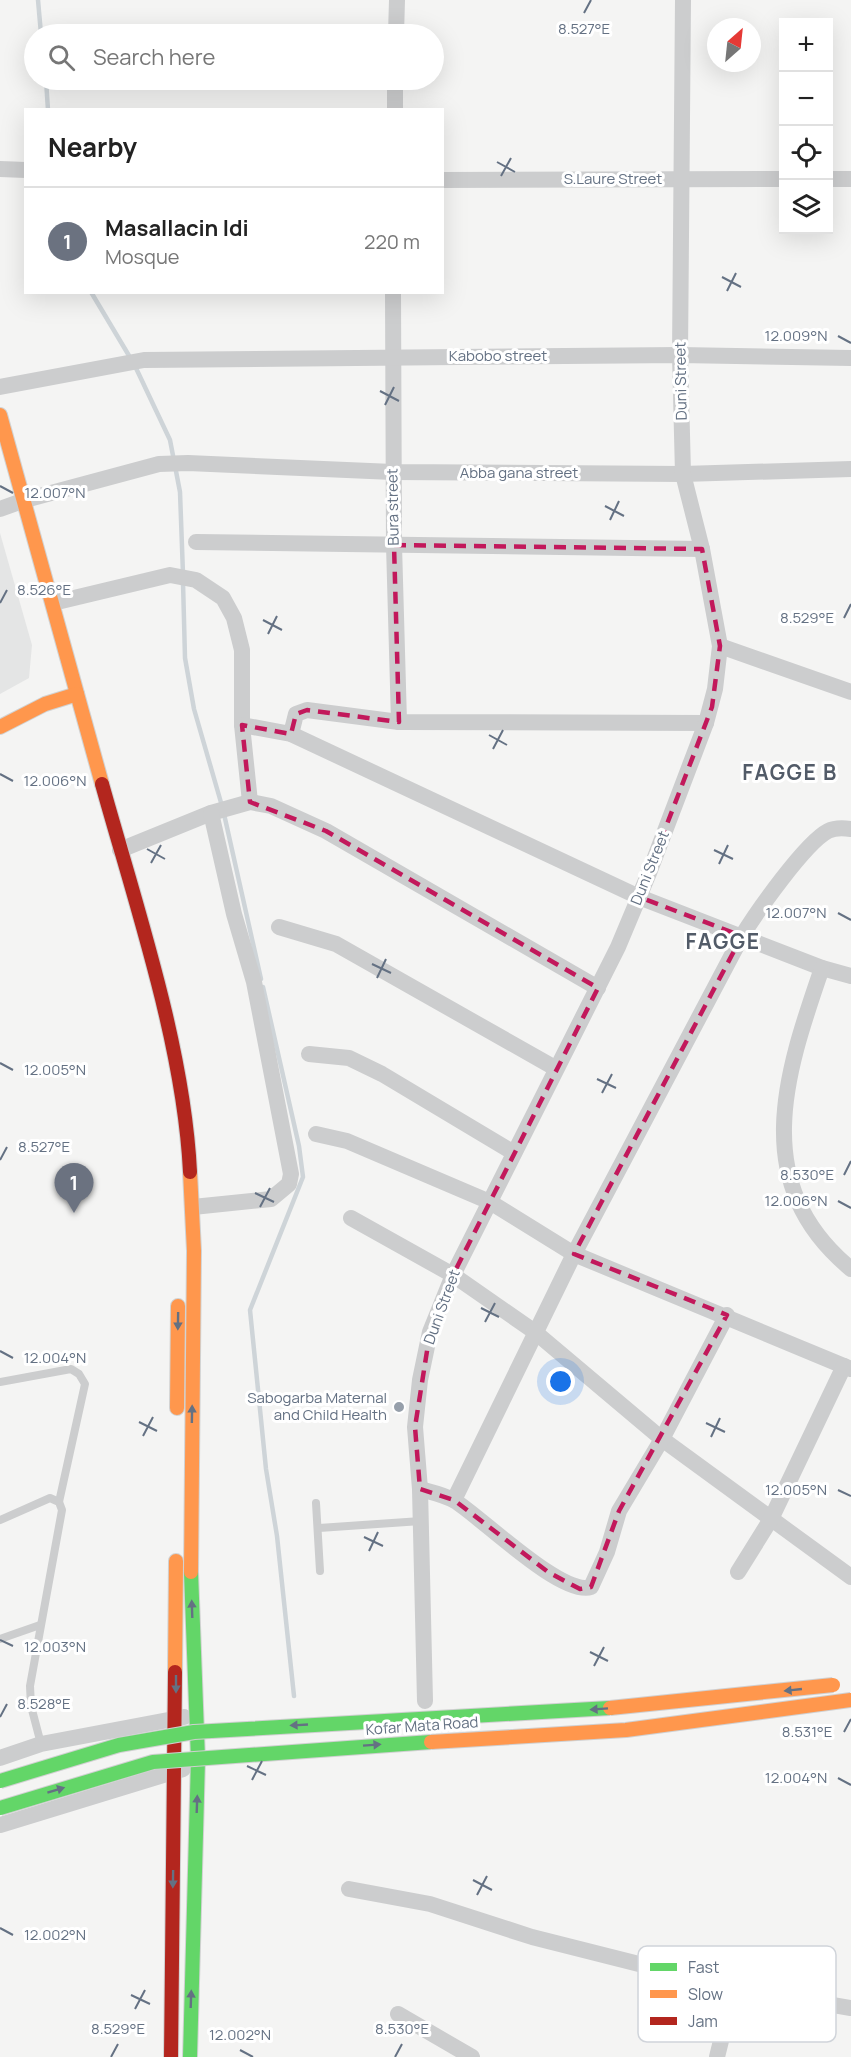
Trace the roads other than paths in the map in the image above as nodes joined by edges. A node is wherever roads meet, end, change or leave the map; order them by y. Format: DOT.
graph roads {
  1 [pos="397,0"];
  2 [pos="683,0"];
  3 [pos="396,24"];
  4 [pos="395,90"];
  5 [pos="395,108"];
  6 [pos="0,169"];
  7 [pos="24,170"];
  8 [pos="683,179"];
  9 [pos="779,179"];
  10 [pos="833,179"];
  11 [pos="851,179"];
  12 [pos="444,180"];
  13 [pos="393,294"];
  14 [pos="680,355"];
  15 [pos="392,356"];
  16 [pos="851,358"];
  17 [pos="0,387"];
  18 [pos="0,415"];
  19 [pos="0,466"];
  20 [pos="851,469"];
  21 [pos="393,472"];
  22 [pos="683,474"];
  23 [pos="12,504"];
  24 [pos="195,542"];
  25 [pos="393,545"];
  26 [pos="702,549"];
  27 [pos="53,603"];
  28 [pos="720,646"];
  29 [pos="851,692"];
  30 [pos="71,696"];
  31 [pos="399,722"];
  32 [pos="706,723"];
  33 [pos="242,725"];
  34 [pos="0,727"];
  35 [pos="291,734"];
  36 [pos="250,802"];
  37 [pos="211,813"];
  38 [pos="851,829"];
  39 [pos="120,850"];
  40 [pos="639,897"];
  41 [pos="279,927"];
  42 [pos="742,936"];
  43 [pos="822,968"];
  44 [pos="851,976"];
  45 [pos="598,988"];
  46 [pos="309,1054"];
  47 [pos="555,1068"];
  48 [pos="316,1134"];
  49 [pos="514,1153"];
  50 [pos="490,1202"];
  51 [pos="193,1206"];
  52 [pos="351,1218"];
  53 [pos="179,1245"];
  54 [pos="574,1254"];
  55 [pos="851,1269"];
  56 [pos="453,1275"];
  57 [pos="178,1290"];
  58 [pos="727,1315"];
  59 [pos="535,1332"];
  60 [pos="847,1368"];
  61 [pos="0,1382"];
  62 [pos="177,1427"];
  63 [pos="663,1439"];
  64 [pos="420,1489"];
  65 [pos="454,1500"];
  66 [pos="59,1502"];
  67 [pos="316,1503"];
  68 [pos="771,1519"];
  69 [pos="0,1520"];
  70 [pos="420,1521"];
  71 [pos="319,1528"];
  72 [pos="176,1542"];
  73 [pos="320,1571"];
  74 [pos="738,1572"];
  75 [pos="851,1577"];
  76 [pos="40,1625"];
  77 [pos="0,1639"];
  78 [pos="851,1683"];
  79 [pos="851,1700"];
  80 [pos="425,1701"];
  81 [pos="851,1712"];
  82 [pos="176,1717"];
  83 [pos="197,1717"];
  84 [pos="41,1744"];
  85 [pos="0,1758"];
  86 [pos="198,1767"];
  87 [pos="175,1770"];
  88 [pos="0,1780"];
  89 [pos="0,1808"];
  90 [pos="0,1825"];
  91 [pos="349,1889"];
  92 [pos="638,1963"];
  93 [pos="836,2005"];
  94 [pos="851,2008"];
  95 [pos="398,2014"];
  96 [pos="721,2042"];
  97 [pos="171,2057"];
  98 [pos="190,2057"];
  99 [pos="472,2057"];
  100 [pos="717,2057"];
  1 -- 3 [label="street"];
  2 -- 8 [label="street, Duni Street"];
  4 -- 5 [label="street"];
  6 -- 7 [label="street"];
  8 -- 9 [label="street, S.Laure Street"];
  8 -- 12 [label="street, S.Laure Street"];
  8 -- 14 [label="street, Duni Street"];
  10 -- 11 [label="street"];
  13 -- 15 [label="street, Bura street"];
  14 -- 15 [label="street, Kabobo street"];
  14 -- 16 [label="street, Kabobo street"];
  14 -- 22 [label="street, Duni Street"];
  15 -- 17 [label="street, Kabobo street"];
  15 -- 21 [label="street, Bura street"];
  18 -- 23 [label="main road"];
  19 -- 23 [label="main road"];
  20 -- 22 [label="street, Abba gana street"];
  21 -- 22 [label="street, Abba gana street"];
  21 -- 23 [label="street, Abba gana street"];
  21 -- 25 [label="street, Bura street"];
  22 -- 26 [label="street, Duni Street"];
  23 -- 27 [label="main road"];
  23 -- 30 [label="main road"];
  24 -- 25 [label="street"];
  25 -- 26 [label="street"];
  25 -- 31 [label="street, Bura street"];
  26 -- 28 [label="street, Duni Street"];
  27 -- 30 [label="main road"];
  27 -- 33 [label="street"];
  28 -- 29 [label="street"];
  28 -- 32 [label="street, Duni Street"];
  30 -- 34 [label="main road"];
  30 -- 39 [label="main road"];
  30 -- 53 [label="main road"];
  31 -- 32 [label="street"];
  31 -- 35 [label="street"];
  32 -- 40 [label="street, Duni Street"];
  33 -- 35 [label="street"];
  33 -- 36 [label="street"];
  35 -- 40 [label="street"];
  36 -- 37 [label="street"];
  36 -- 45 [label="street"];
  37 -- 39 [label="street"];
  37 -- 51 [label="street"];
  38 -- 42 [label="street"];
  39 -- 51 [label="main road"];
  40 -- 42 [label="street"];
  40 -- 45 [label="street, Duni Street"];
  41 -- 47 [label="street"];
  42 -- 43 [label="street"];
  42 -- 54 [label="street"];
  43 -- 44 [label="street"];
  43 -- 55 [label="street"];
  45 -- 47 [label="street, Duni Street"];
  46 -- 49 [label="street"];
  47 -- 49 [label="street, Duni Street"];
  48 -- 50 [label="street"];
  49 -- 50 [label="street, Duni Street"];
  50 -- 54 [label="street"];
  50 -- 56 [label="street, Duni Street"];
  83 -- 51 [label="main road, one-way"];
  52 -- 56 [label="street"];
  54 -- 58 [label="street"];
  54 -- 59 [label="street"];
  56 -- 59 [label="street"];
  56 -- 64 [label="street, Duni Street"];
  57 -- 62 [label="main road, one-way"];
  58 -- 60 [label="street"];
  58 -- 63 [label="street"];
  59 -- 63 [label="street"];
  59 -- 65 [label="street"];
  60 -- 68 [label="street"];
  61 -- 66 [label="lane"];
  63 -- 65 [label="street"];
  63 -- 68 [label="street"];
  64 -- 65 [label="street"];
  64 -- 70 [label="street, Duni Street"];
  66 -- 69 [label="lane"];
  66 -- 76 [label="lane"];
  67 -- 71 [label="lane"];
  68 -- 74 [label="street"];
  68 -- 75 [label="street"];
  70 -- 71 [label="lane"];
  70 -- 80 [label="street, Duni Street"];
  71 -- 73 [label="lane"];
  72 -- 82 [label="main road, one-way"];
  76 -- 77 [label="lane"];
  76 -- 84 [label="lane"];
  78 -- 88 [label="main road, Kofar Mata Road, one-way, bridge"];
  89 -- 79 [label="main road, Kofar Mata Road, one-way, bridge"];
  81 -- 86 [label="street"];
  82 -- 83 [label="street"];
  82 -- 84 [label="street"];
  82 -- 87 [label="main road"];
  83 -- 86 [label="main road"];
  84 -- 85 [label="street"];
  86 -- 87 [label="street"];
  98 -- 86 [label="main road, one-way"];
  87 -- 90 [label="street"];
  87 -- 97 [label="main road, one-way"];
  91 -- 92 [label="street"];
  93 -- 94 [label="street"];
  95 -- 99 [label="street"];
  96 -- 100 [label="street"];
}
